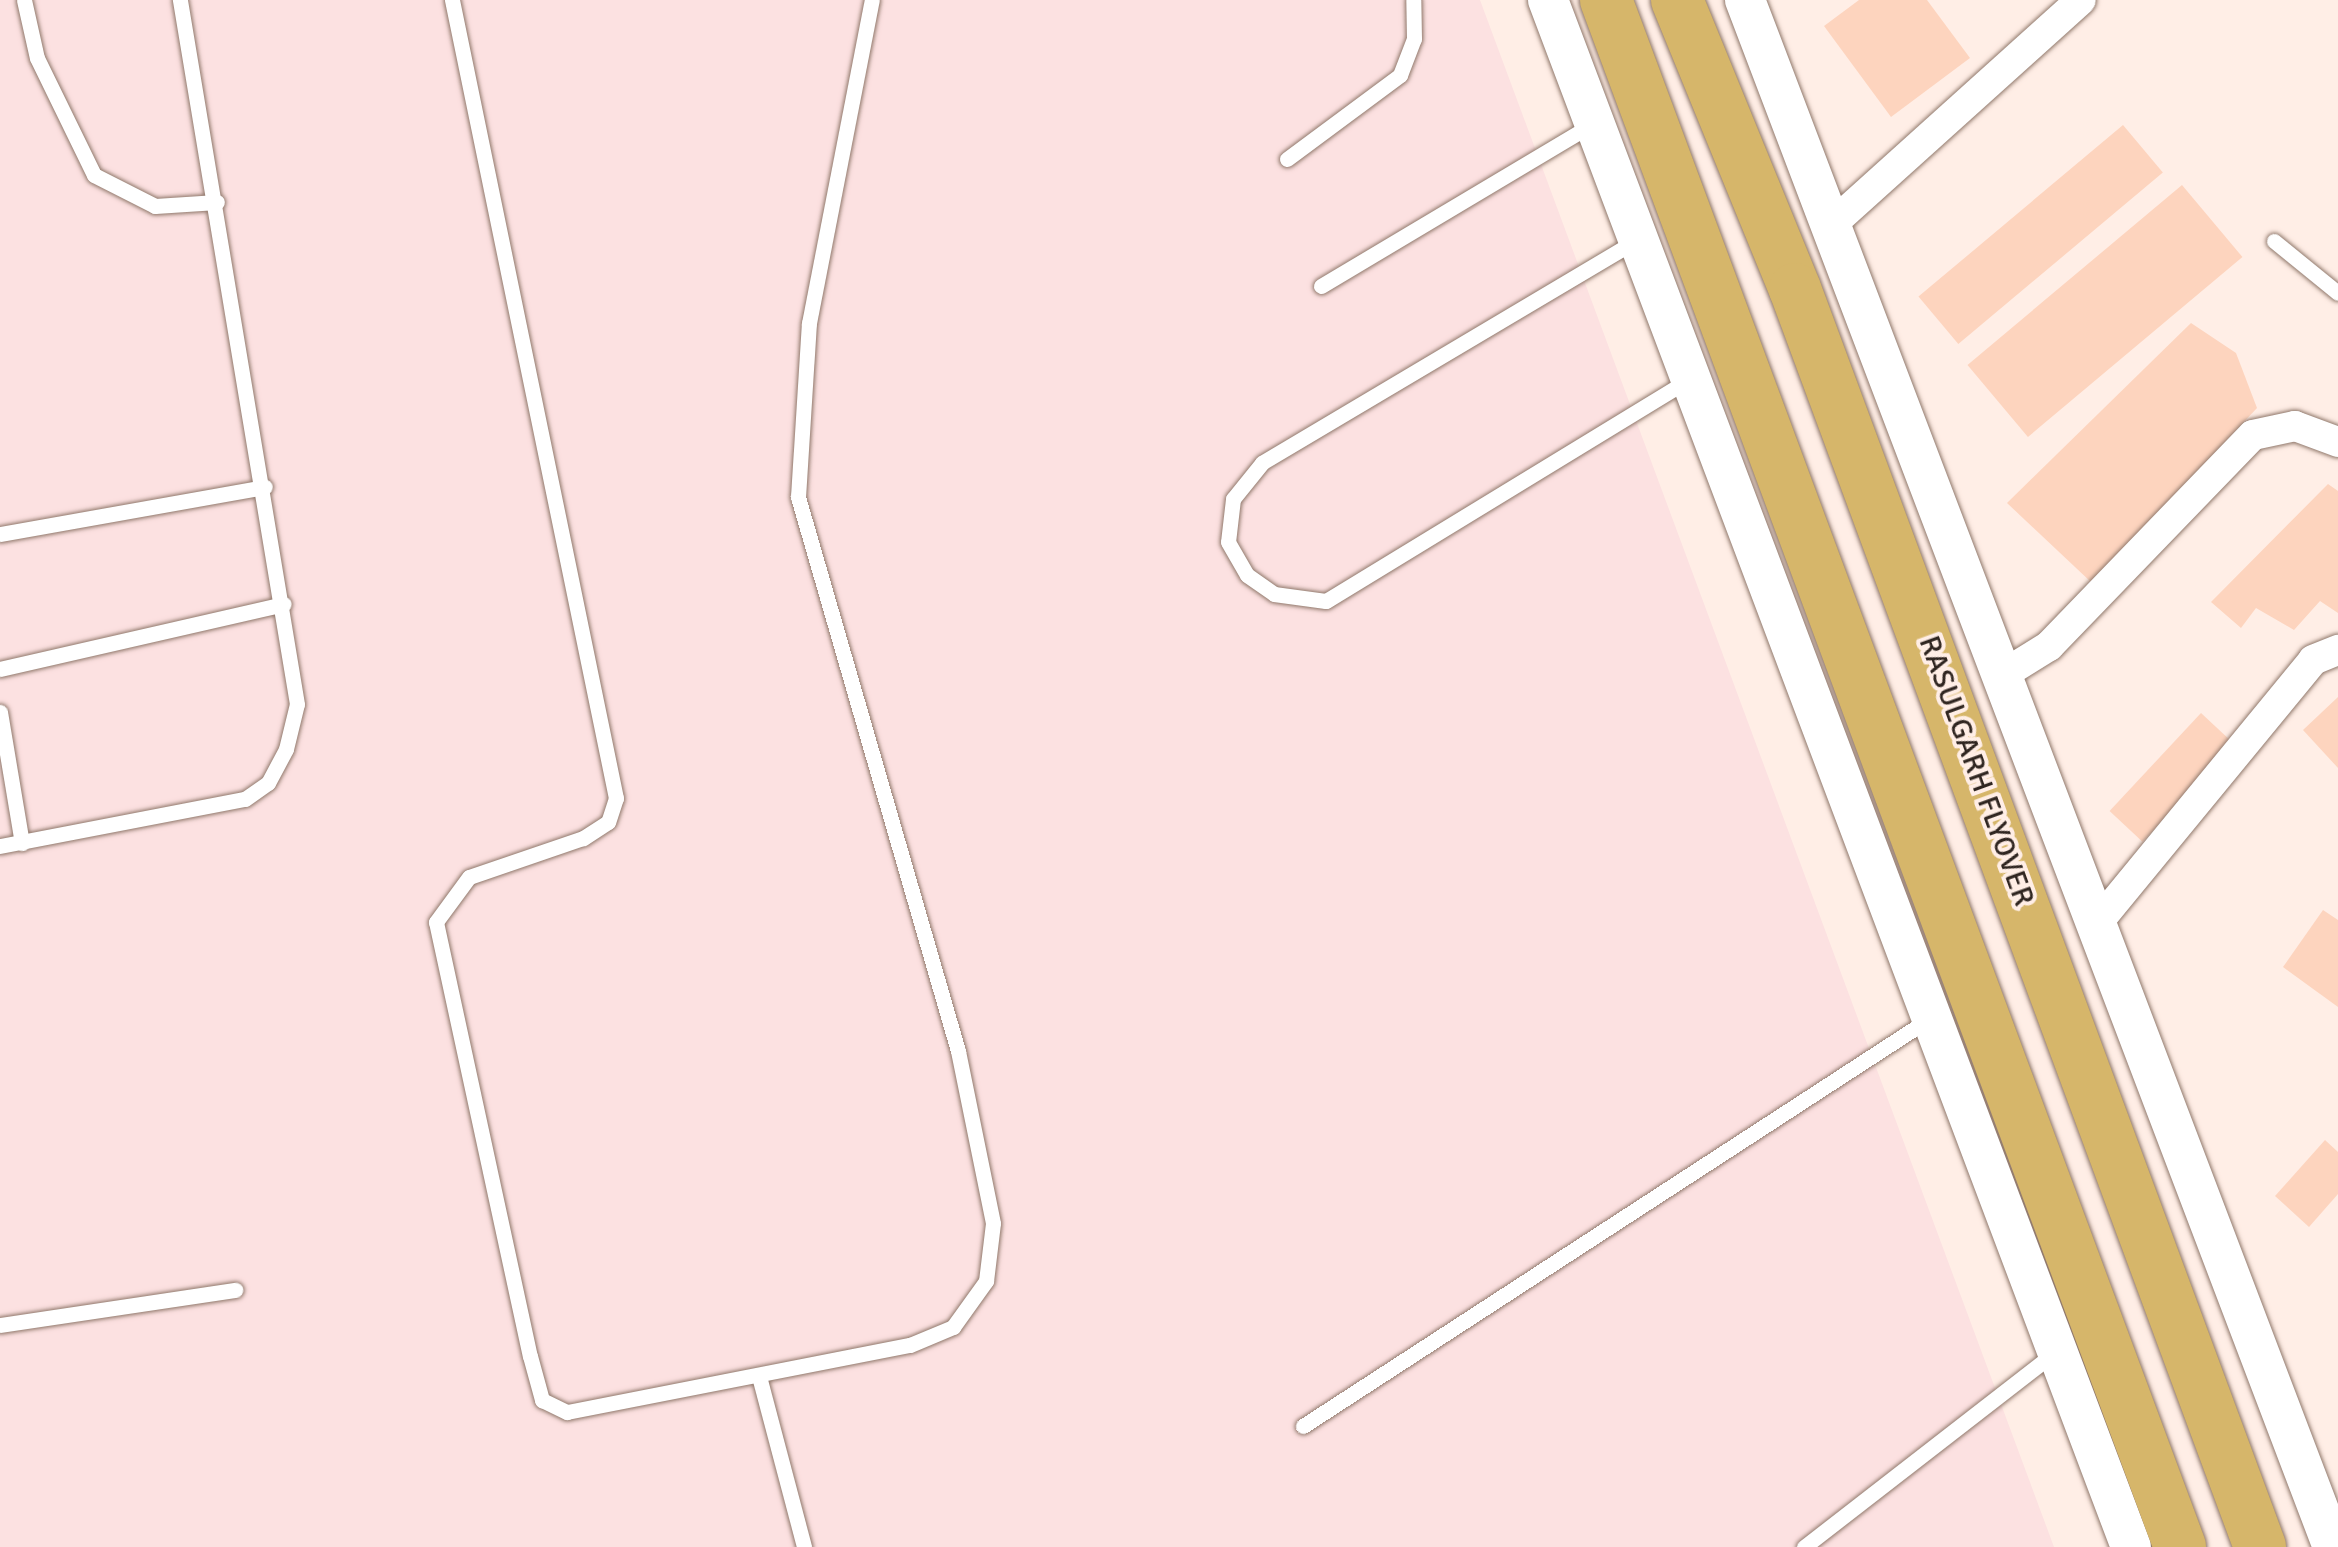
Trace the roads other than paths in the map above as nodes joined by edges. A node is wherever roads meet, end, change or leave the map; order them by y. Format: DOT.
graph roads {
  1 [pos="24,0"];
  2 [pos="180,0"];
  3 [pos="452,0"];
  4 [pos="872,0"];
  5 [pos="1413,0"];
  6 [pos="1548,0"];
  7 [pos="1606,0"];
  8 [pos="1677,0"];
  9 [pos="1745,0"];
  10 [pos="2081,0"];
  11 [pos="1596,122"];
  12 [pos="1287,158"];
  13 [pos="217,202"];
  14 [pos="1831,225"];
  15 [pos="1640,238"];
  16 [pos="2274,241"];
  17 [pos="1322,286"];
  18 [pos="2338,293"];
  19 [pos="1692,377"];
  20 [pos="2338,442"];
  21 [pos="265,487"];
  22 [pos="0,534"];
  23 [pos="284,604"];
  24 [pos="2338,650"];
  25 [pos="0,669"];
  26 [pos="1999,677"];
  27 [pos="0,712"];
  28 [pos="22,843"];
  29 [pos="0,846"];
  30 [pos="2094,927"];
  31 [pos="1932,1017"];
  32 [pos="235,1290"];
  33 [pos="0,1325"];
  34 [pos="2058,1350"];
  35 [pos="760,1380"];
  36 [pos="1303,1426"];
  37 [pos="804,1547"];
  38 [pos="1804,1547"];
  39 [pos="2131,1547"];
  40 [pos="2180,1547"];
  41 [pos="2260,1547"];
  42 [pos="2333,1547"];
  1 -- 13 [label="lane"];
  2 -- 13 [label="lane"];
  3 -- 35 [label="lane"];
  4 -- 35 [label="lane"];
  5 -- 12 [label="lane"];
  6 -- 11 [label="street"];
  7 -- 40 [label="highway"];
  8 -- 41 [label="highway, RASULGARH FLYOVER"];
  9 -- 14 [label="street"];
  10 -- 14 [label="street"];
  11 -- 15 [label="street"];
  11 -- 17 [label="lane"];
  13 -- 21 [label="lane"];
  14 -- 26 [label="street"];
  15 -- 19 [label="street"];
  15 -- 19 [label="lane"];
  16 -- 18 [label="lane"];
  19 -- 31 [label="street"];
  20 -- 26 [label="street"];
  21 -- 22 [label="lane"];
  21 -- 23 [label="lane"];
  23 -- 25 [label="lane"];
  23 -- 28 [label="lane"];
  24 -- 30 [label="street"];
  26 -- 30 [label="street"];
  27 -- 28 [label="lane"];
  28 -- 29 [label="lane"];
  30 -- 42 [label="street"];
  31 -- 34 [label="street"];
  31 -- 36 [label="lane"];
  32 -- 33 [label="lane"];
  34 -- 38 [label="lane"];
  34 -- 39 [label="street"];
  35 -- 37 [label="lane"];
}
